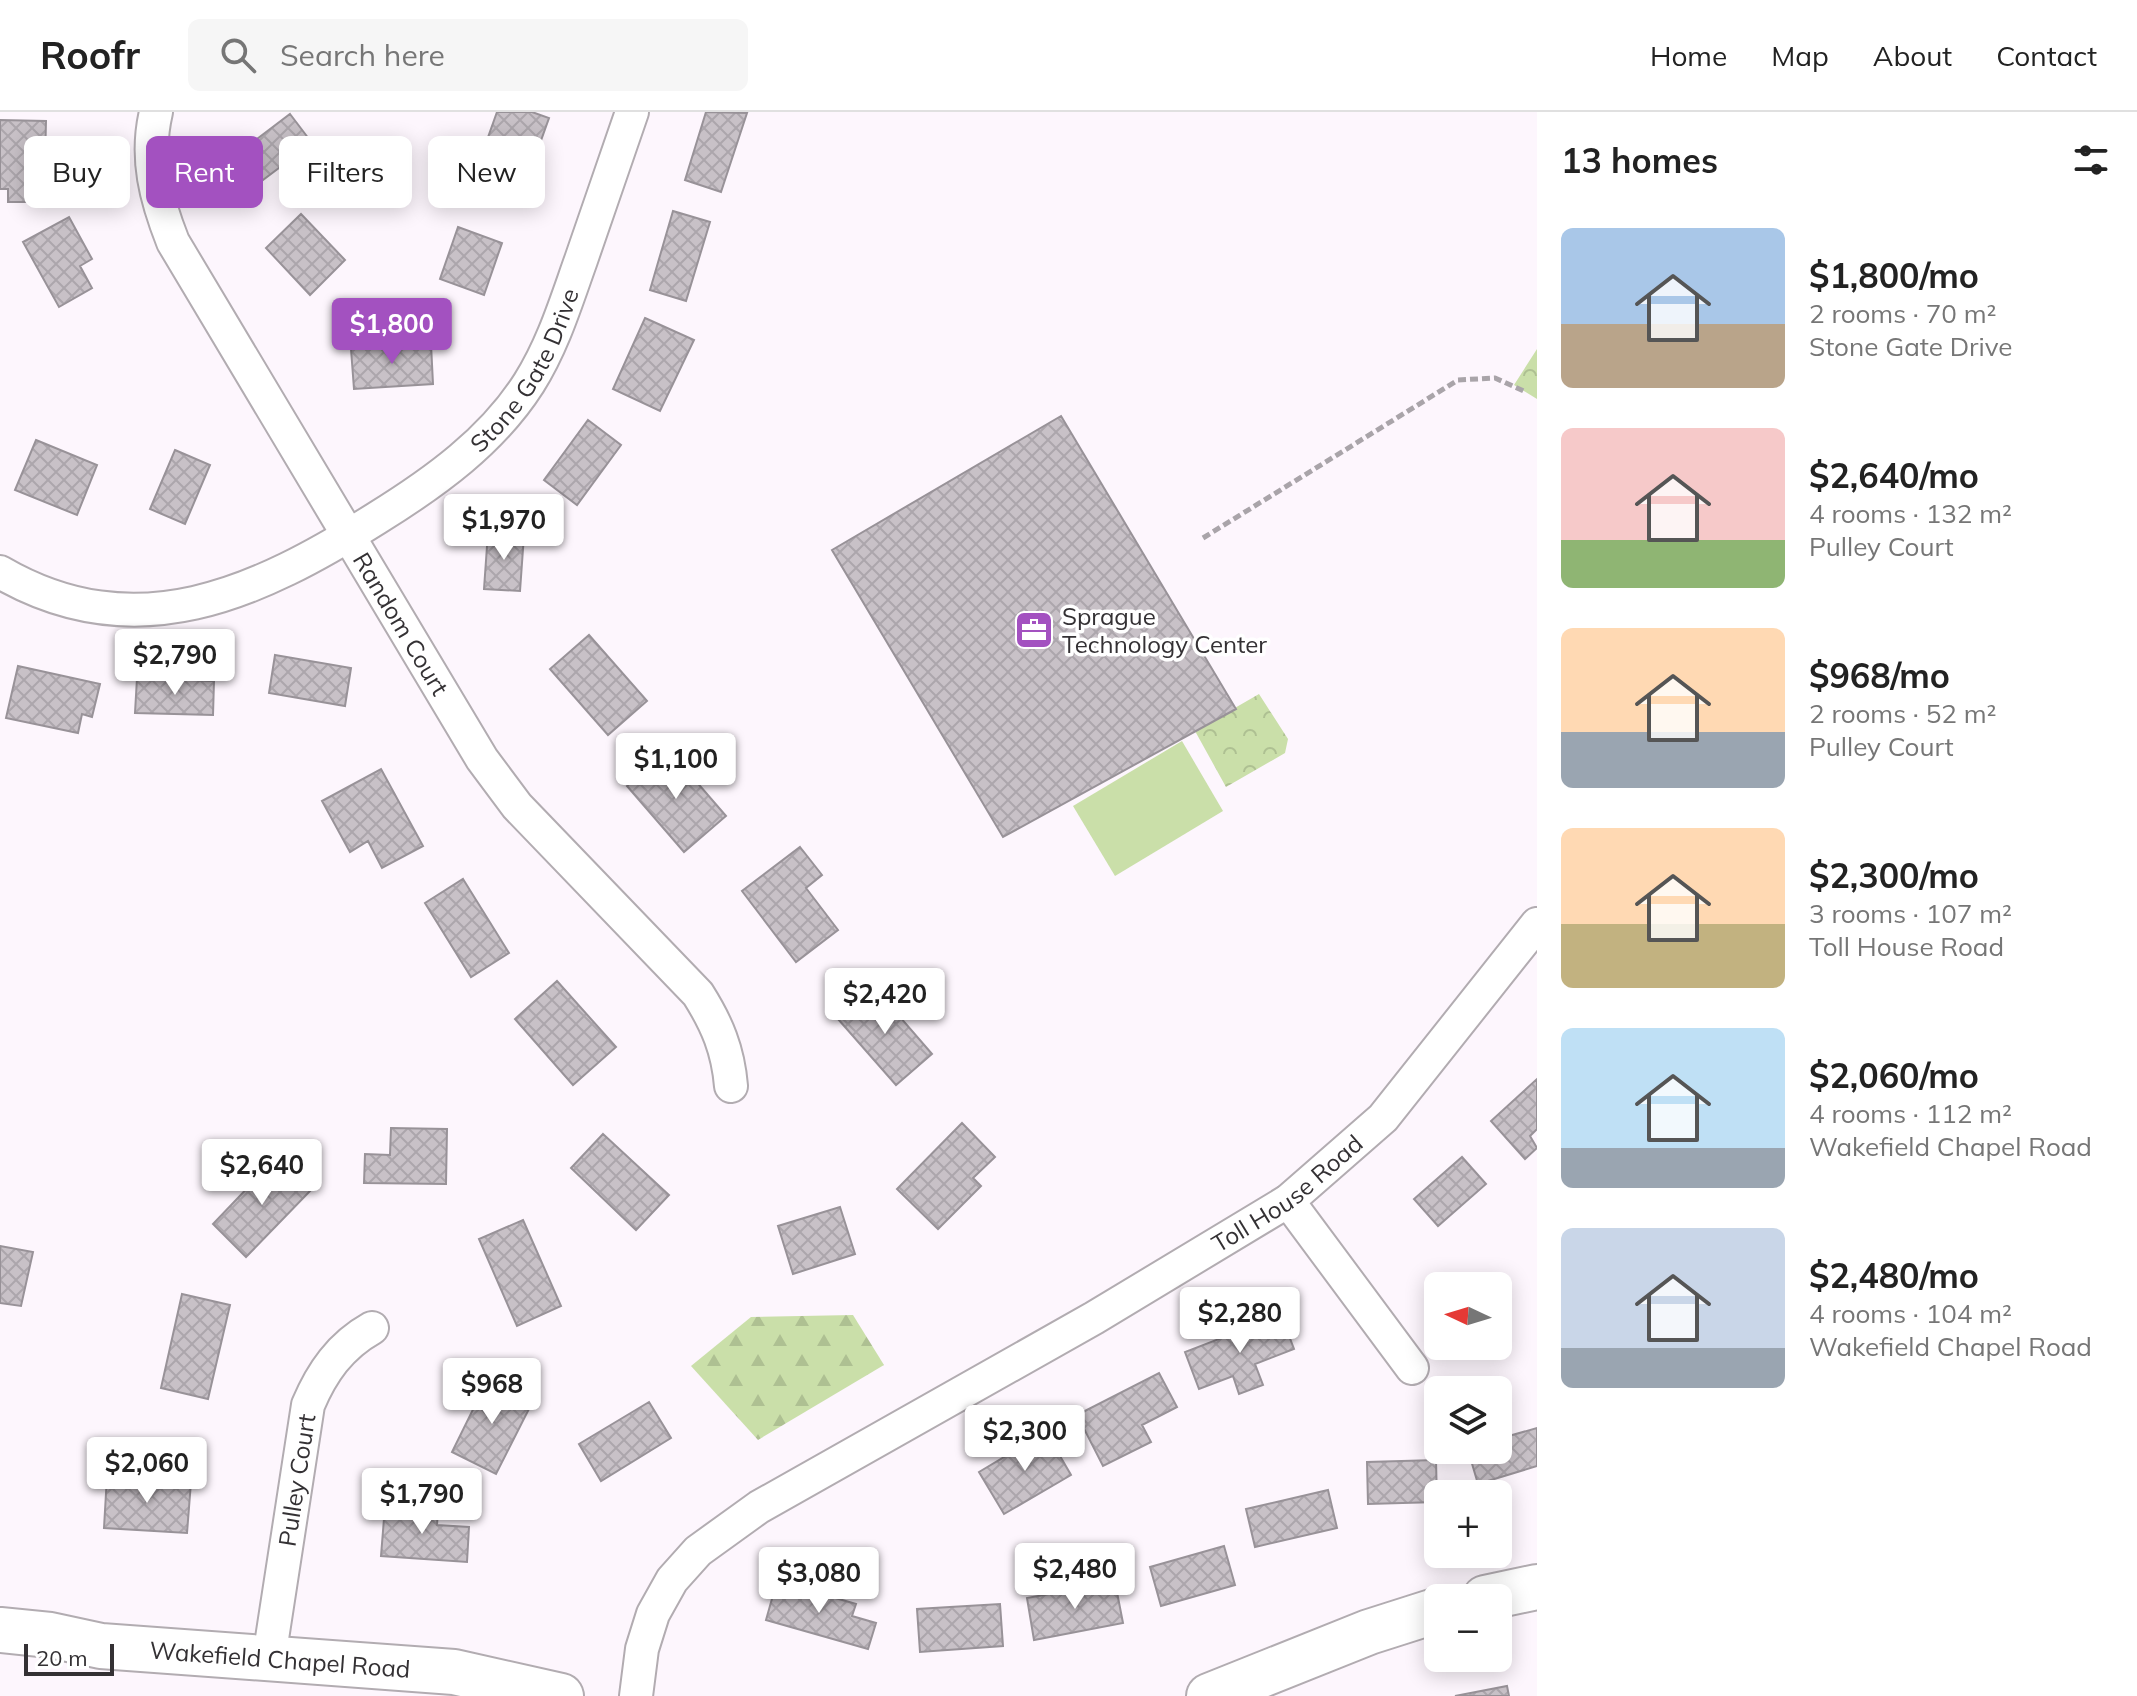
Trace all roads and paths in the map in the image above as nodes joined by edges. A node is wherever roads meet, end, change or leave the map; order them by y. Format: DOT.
graph roads {
  1 [pos="156,112"];
  2 [pos="632,112"];
  3 [pos="1526,392"];
  4 [pos="349,536"];
  5 [pos="1203,538"];
  6 [pos="0,572"];
  7 [pos="1537,924"];
  8 [pos="731,1086"];
  9 [pos="1288,1201"];
  10 [pos="372,1328"];
  11 [pos="1412,1368"];
  12 [pos="1537,1587"];
  13 [pos="1512,1592"];
  14 [pos="1424,1614"];
  15 [pos="0,1630"];
  16 [pos="269,1658"];
  17 [pos="561,1696"];
  18 [pos="636,1696"];
  19 [pos="1209,1696"];
  1 -- 4 [label="street, Random Court"];
  2 -- 4 [label="street, Stone Gate Drive"];
  3 -- 5 [label="path"];
  4 -- 6 [label="street, Stone Gate Drive"];
  4 -- 8 [label="street, Random Court"];
  7 -- 9 [label="street, Toll House Road"];
  9 -- 11 [label="street"];
  9 -- 18 [label="street, Toll House Road"];
  10 -- 16 [label="street, Pulley Court"];
  12 -- 13 [label="main road"];
  14 -- 19 [label="main road"];
  15 -- 16 [label="main road, Wakefield Chapel Road"];
  16 -- 17 [label="main road, Wakefield Chapel Road"];
}
